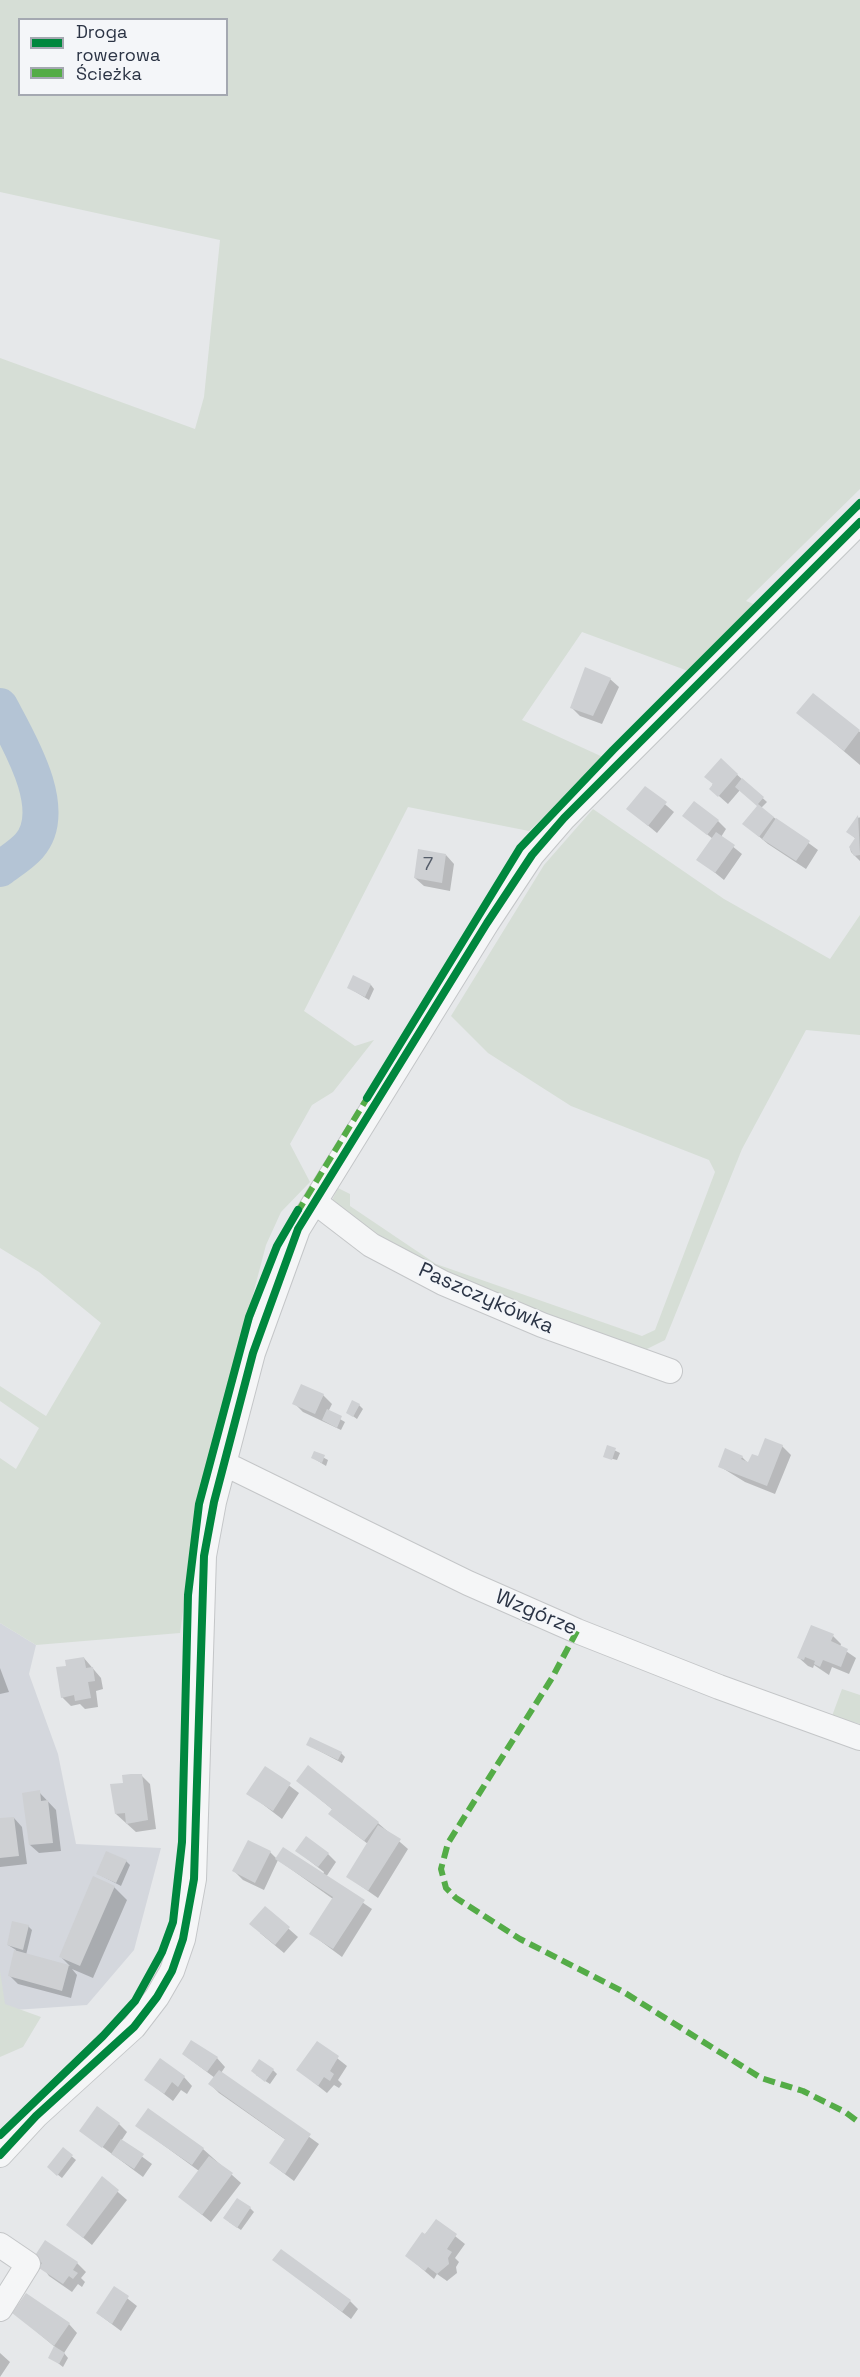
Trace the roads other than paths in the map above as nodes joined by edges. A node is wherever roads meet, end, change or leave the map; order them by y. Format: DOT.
graph roads {
  1 [pos="860,522"];
  2 [pos="315,1202"];
  3 [pos="670,1371"];
  4 [pos="223,1463"];
  5 [pos="860,1738"];
  6 [pos="0,2156"];
  7 [pos="0,2245"];
  8 [pos="0,2309"];
  1 -- 2 [label="street"];
  2 -- 3 [label="street, Paszczykówka"];
  2 -- 4 [label="street"];
  4 -- 5 [label="street, Wzgórze"];
  4 -- 6 [label="street"];
  7 -- 8 [label="street"];
}
